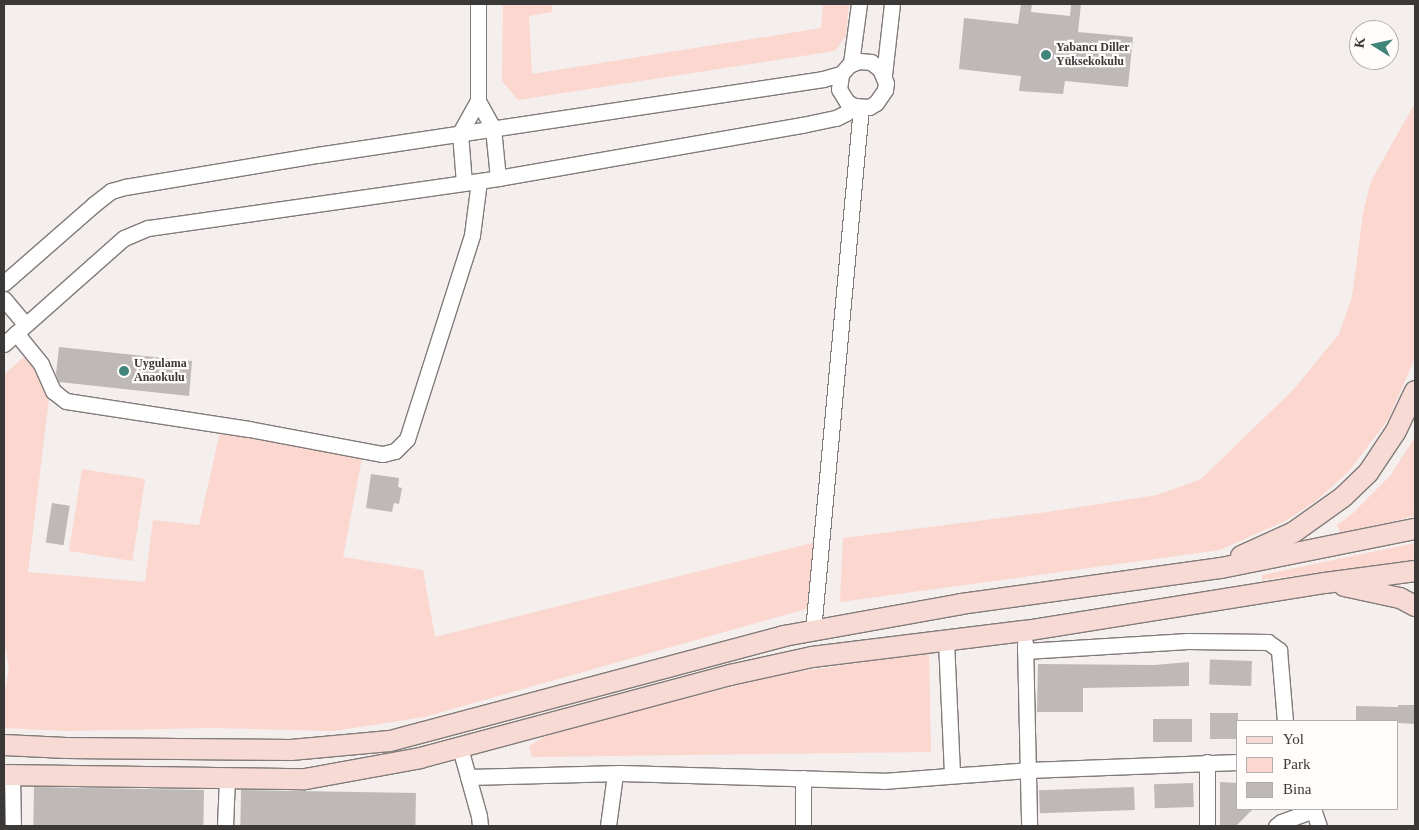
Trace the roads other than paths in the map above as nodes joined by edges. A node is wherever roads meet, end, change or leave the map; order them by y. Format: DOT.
graph roads {
  1 [pos="478,4"];
  2 [pos="859,4"];
  3 [pos="892,4"];
  4 [pos="846,68"];
  5 [pos="884,75"];
  6 [pos="478,101"];
  7 [pos="858,107"];
  8 [pos="493,128"];
  9 [pos="460,133"];
  10 [pos="498,178"];
  11 [pos="472,182"];
  12 [pos="4,283"];
  13 [pos="4,298"];
  14 [pos="21,329"];
  15 [pos="4,344"];
  16 [pos="1415,391"];
  17 [pos="1415,529"];
  18 [pos="1213,570"];
  19 [pos="1415,571"];
  20 [pos="1325,583"];
  21 [pos="1415,606"];
  22 [pos="813,631"];
  23 [pos="1025,631"];
  24 [pos="946,641"];
  25 [pos="1026,651"];
  26 [pos="1285,720"];
  27 [pos="4,745"];
  28 [pos="460,748"];
  29 [pos="1207,762"];
  30 [pos="1236,762"];
  31 [pos="1028,770"];
  32 [pos="615,774"];
  33 [pos="8,775"];
  34 [pos="468,776"];
  35 [pos="952,776"];
  36 [pos="227,778"];
  37 [pos="803,778"];
  38 [pos="1313,810"];
  39 [pos="13,826"];
  40 [pos="225,826"];
  41 [pos="480,826"];
  42 [pos="608,826"];
  43 [pos="803,826"];
  44 [pos="1030,826"];
  45 [pos="1207,826"];
  46 [pos="1276,826"];
  47 [pos="1319,826"];
  1 -- 6 [label="street"];
  2 -- 4 [label="street"];
  3 -- 5 [label="street"];
  4 -- 5 [label="street"];
  4 -- 7 [label="street"];
  4 -- 8 [label="street"];
  5 -- 7 [label="street"];
  6 -- 8 [label="street"];
  6 -- 9 [label="street"];
  7 -- 10 [label="street"];
  7 -- 22 [label="street"];
  8 -- 9 [label="street"];
  8 -- 10 [label="street"];
  9 -- 11 [label="street"];
  9 -- 12 [label="street"];
  10 -- 11 [label="street"];
  11 -- 14 [label="street"];
  11 -- 14 [label="street"];
  13 -- 14 [label="street"];
  14 -- 15 [label="street"];
  16 -- 18 [label="main road"];
  17 -- 18 [label="main road"];
  18 -- 22 [label="main road"];
  19 -- 20 [label="main road"];
  20 -- 21 [label="main road"];
  20 -- 23 [label="main road"];
  22 -- 27 [label="main road"];
  23 -- 24 [label="main road"];
  23 -- 25 [label="street"];
  24 -- 28 [label="main road"];
  24 -- 35 [label="street"];
  25 -- 26 [label="street"];
  25 -- 31 [label="street"];
  28 -- 34 [label="street"];
  28 -- 36 [label="main road"];
  29 -- 30 [label="street"];
  29 -- 31 [label="street"];
  29 -- 45 [label="street"];
  31 -- 35 [label="street"];
  31 -- 44 [label="street"];
  32 -- 34 [label="street"];
  32 -- 37 [label="street"];
  32 -- 42 [label="street"];
  33 -- 36 [label="main road"];
  33 -- 39 [label="street"];
  34 -- 41 [label="street"];
  35 -- 37 [label="street"];
  36 -- 40 [label="street"];
  37 -- 43 [label="street"];
  38 -- 46 [label="street"];
  38 -- 47 [label="street"];
}
